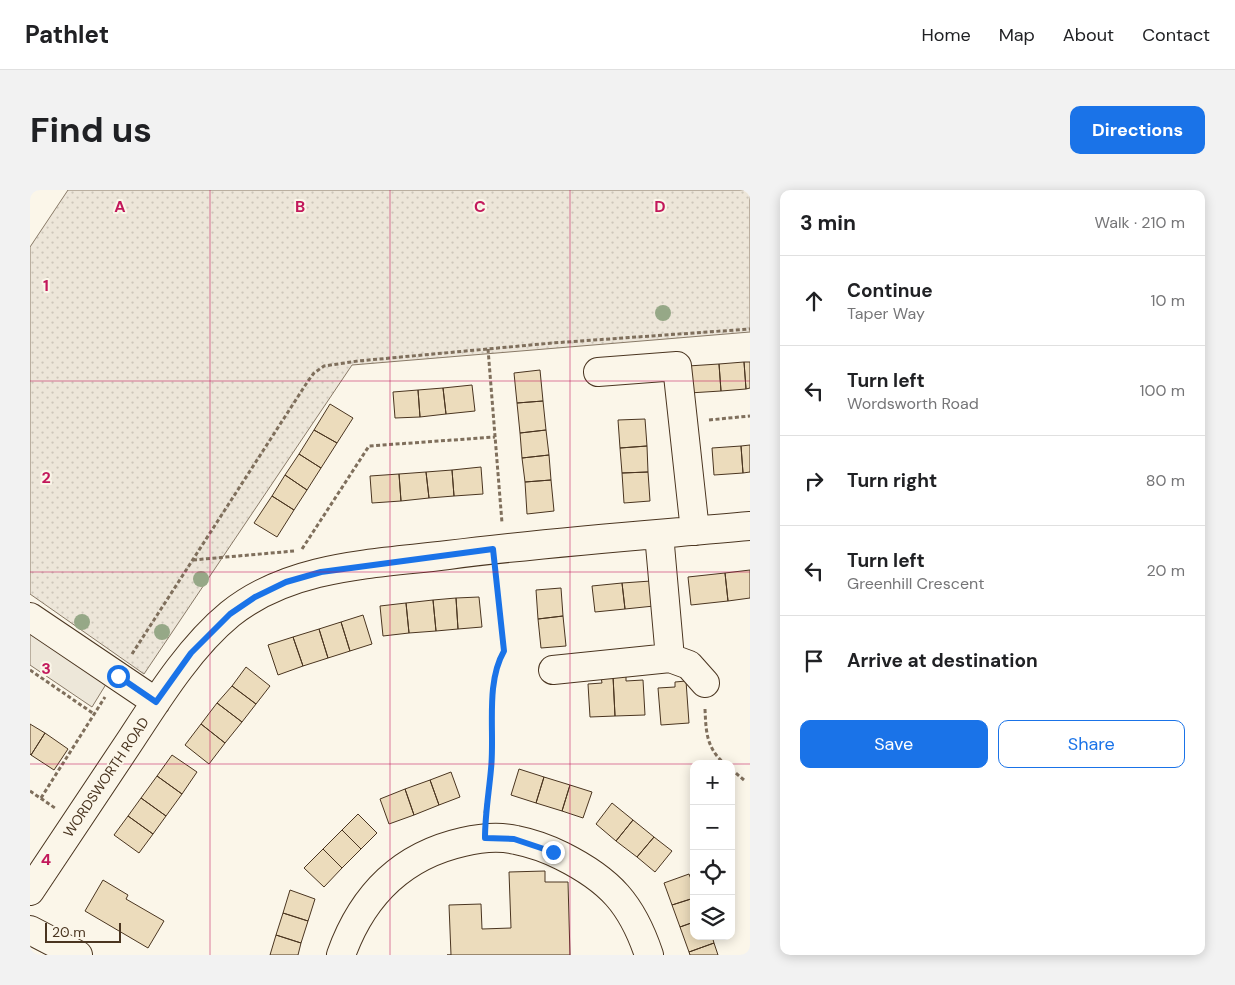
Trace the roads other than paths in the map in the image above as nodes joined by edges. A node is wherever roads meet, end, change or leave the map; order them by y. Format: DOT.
graph roads {
  1 [pos="598,372"];
  2 [pos="750,526"];
  3 [pos="695,531"];
  4 [pos="659,534"];
  5 [pos="30,617"];
  6 [pos="670,658"];
  7 [pos="553,670"];
  8 [pos="705,683"];
  9 [pos="156,702"];
  10 [pos="30,891"];
  11 [pos="30,930"];
  12 [pos="78,955"];
  13 [pos="341,955"];
  14 [pos="649,955"];
  1 -- 3 [label="street"];
  2 -- 3 [label="street, WORDSWORTH ROAD"];
  3 -- 4 [label="street, WORDSWORTH ROAD"];
  4 -- 6 [label="street"];
  4 -- 9 [label="street, WORDSWORTH ROAD"];
  5 -- 9 [label="street"];
  6 -- 7 [label="street"];
  6 -- 8 [label="street"];
  9 -- 10 [label="street, WORDSWORTH ROAD"];
  11 -- 12 [label="street"];
  13 -- 14 [label="street"];
}
